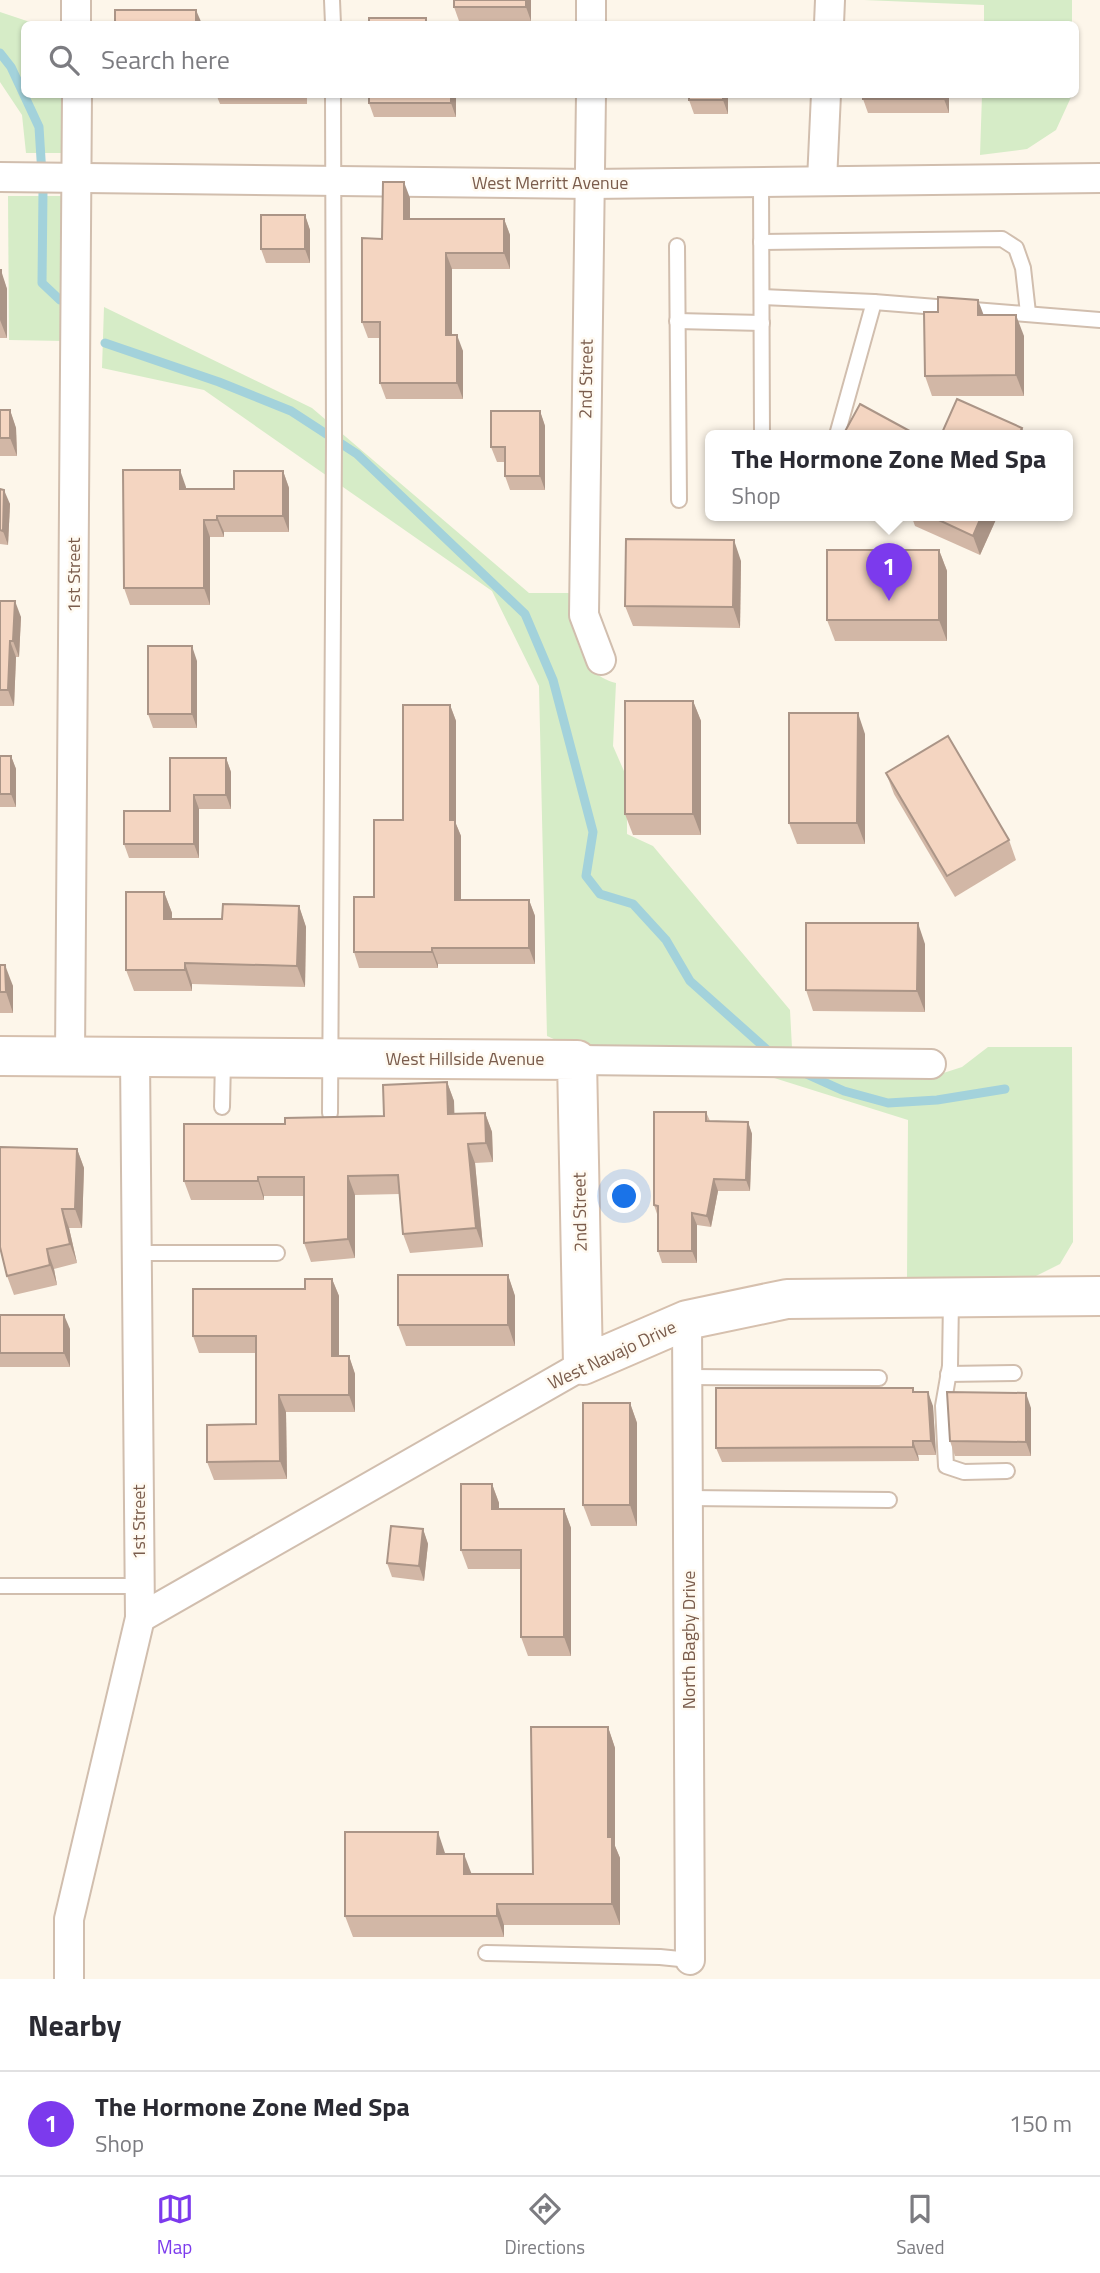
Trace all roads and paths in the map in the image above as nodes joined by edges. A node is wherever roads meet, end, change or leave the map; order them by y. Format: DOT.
graph roads {
  1 [pos="76,0"];
  2 [pos="332,0"];
  3 [pos="592,0"];
  4 [pos="831,0"];
  5 [pos="76,21"];
  6 [pos="332,21"];
  7 [pos="591,21"];
  8 [pos="829,21"];
  9 [pos="77,98"];
  10 [pos="333,98"];
  11 [pos="591,98"];
  12 [pos="826,98"];
  13 [pos="71,176"];
  14 [pos="9,177"];
  15 [pos="1100,178"];
  16 [pos="334,180"];
  17 [pos="822,181"];
  18 [pos="761,182"];
  19 [pos="590,184"];
  20 [pos="761,242"];
  21 [pos="677,246"];
  22 [pos="762,296"];
  23 [pos="874,302"];
  24 [pos="1028,313"];
  25 [pos="1100,320"];
  26 [pos="677,321"];
  27 [pos="762,323"];
  28 [pos="762,430"];
  29 [pos="838,430"];
  30 [pos="679,500"];
  31 [pos="601,660"];
  32 [pos="0,1056"];
  33 [pos="71,1056"];
  34 [pos="135,1057"];
  35 [pos="223,1057"];
  36 [pos="331,1058"];
  37 [pos="577,1060"];
  38 [pos="931,1064"];
  39 [pos="222,1107"];
  40 [pos="330,1113"];
  41 [pos="137,1253"];
  42 [pos="277,1253"];
  43 [pos="1100,1296"];
  44 [pos="951,1298"];
  45 [pos="687,1320"];
  46 [pos="583,1364"];
  47 [pos="1014,1373"];
  48 [pos="948,1374"];
  49 [pos="687,1377"];
  50 [pos="879,1378"];
  51 [pos="1007,1471"];
  52 [pos="688,1498"];
  53 [pos="889,1500"];
  54 [pos="0,1586"];
  55 [pos="139,1586"];
  56 [pos="140,1618"];
  57 [pos="486,1953"];
  58 [pos="690,1960"];
  59 [pos="69,1979"];
  1 -- 5 [label="street"];
  2 -- 6 [label="lane"];
  3 -- 7 [label="street"];
  4 -- 8 [label="street"];
  9 -- 13 [label="street, 1st Street"];
  10 -- 16 [label="lane"];
  11 -- 19 [label="street, 2nd Street"];
  12 -- 17 [label="street"];
  13 -- 14 [label="street, West Merritt Avenue"];
  13 -- 16 [label="street, West Merritt Avenue"];
  13 -- 33 [label="street, 1st Street"];
  15 -- 17 [label="street, West Merritt Avenue"];
  16 -- 19 [label="street, West Merritt Avenue"];
  16 -- 36 [label="lane"];
  17 -- 18 [label="street, West Merritt Avenue"];
  18 -- 19 [label="street, West Merritt Avenue"];
  18 -- 20 [label="lane"];
  19 -- 31 [label="street, 2nd Street"];
  20 -- 22 [label="lane"];
  20 -- 24 [label="lane"];
  21 -- 26 [label="lane"];
  22 -- 23 [label="lane"];
  22 -- 27 [label="lane"];
  23 -- 24 [label="lane"];
  23 -- 29 [label="lane"];
  24 -- 25 [label="lane"];
  26 -- 27 [label="lane"];
  26 -- 30 [label="lane"];
  27 -- 28 [label="lane"];
  32 -- 33 [label="street, West Hillside Avenue"];
  33 -- 34 [label="street, West Hillside Avenue"];
  34 -- 35 [label="street, West Hillside Avenue"];
  34 -- 41 [label="street, 1st Street"];
  35 -- 36 [label="street, West Hillside Avenue"];
  35 -- 39 [label="lane"];
  36 -- 37 [label="street, West Hillside Avenue"];
  36 -- 40 [label="lane"];
  37 -- 38 [label="street, West Hillside Avenue"];
  37 -- 46 [label="street, 2nd Street"];
  41 -- 42 [label="lane"];
  41 -- 55 [label="street, 1st Street"];
  43 -- 44 [label="street, West Navajo Drive"];
  44 -- 45 [label="street, West Navajo Drive"];
  44 -- 48 [label="lane"];
  45 -- 46 [label="street, West Navajo Drive"];
  45 -- 49 [label="street, North Bagby Drive"];
  46 -- 56 [label="street, West Navajo Drive"];
  47 -- 48 [label="lane"];
  48 -- 51 [label="lane"];
  49 -- 50 [label="lane"];
  49 -- 52 [label="street, North Bagby Drive"];
  52 -- 53 [label="lane"];
  52 -- 58 [label="street, North Bagby Drive"];
  54 -- 55 [label="lane"];
  55 -- 56 [label="street, 1st Street"];
  56 -- 59 [label="street, 1st Street"];
  57 -- 58 [label="lane"];
}
